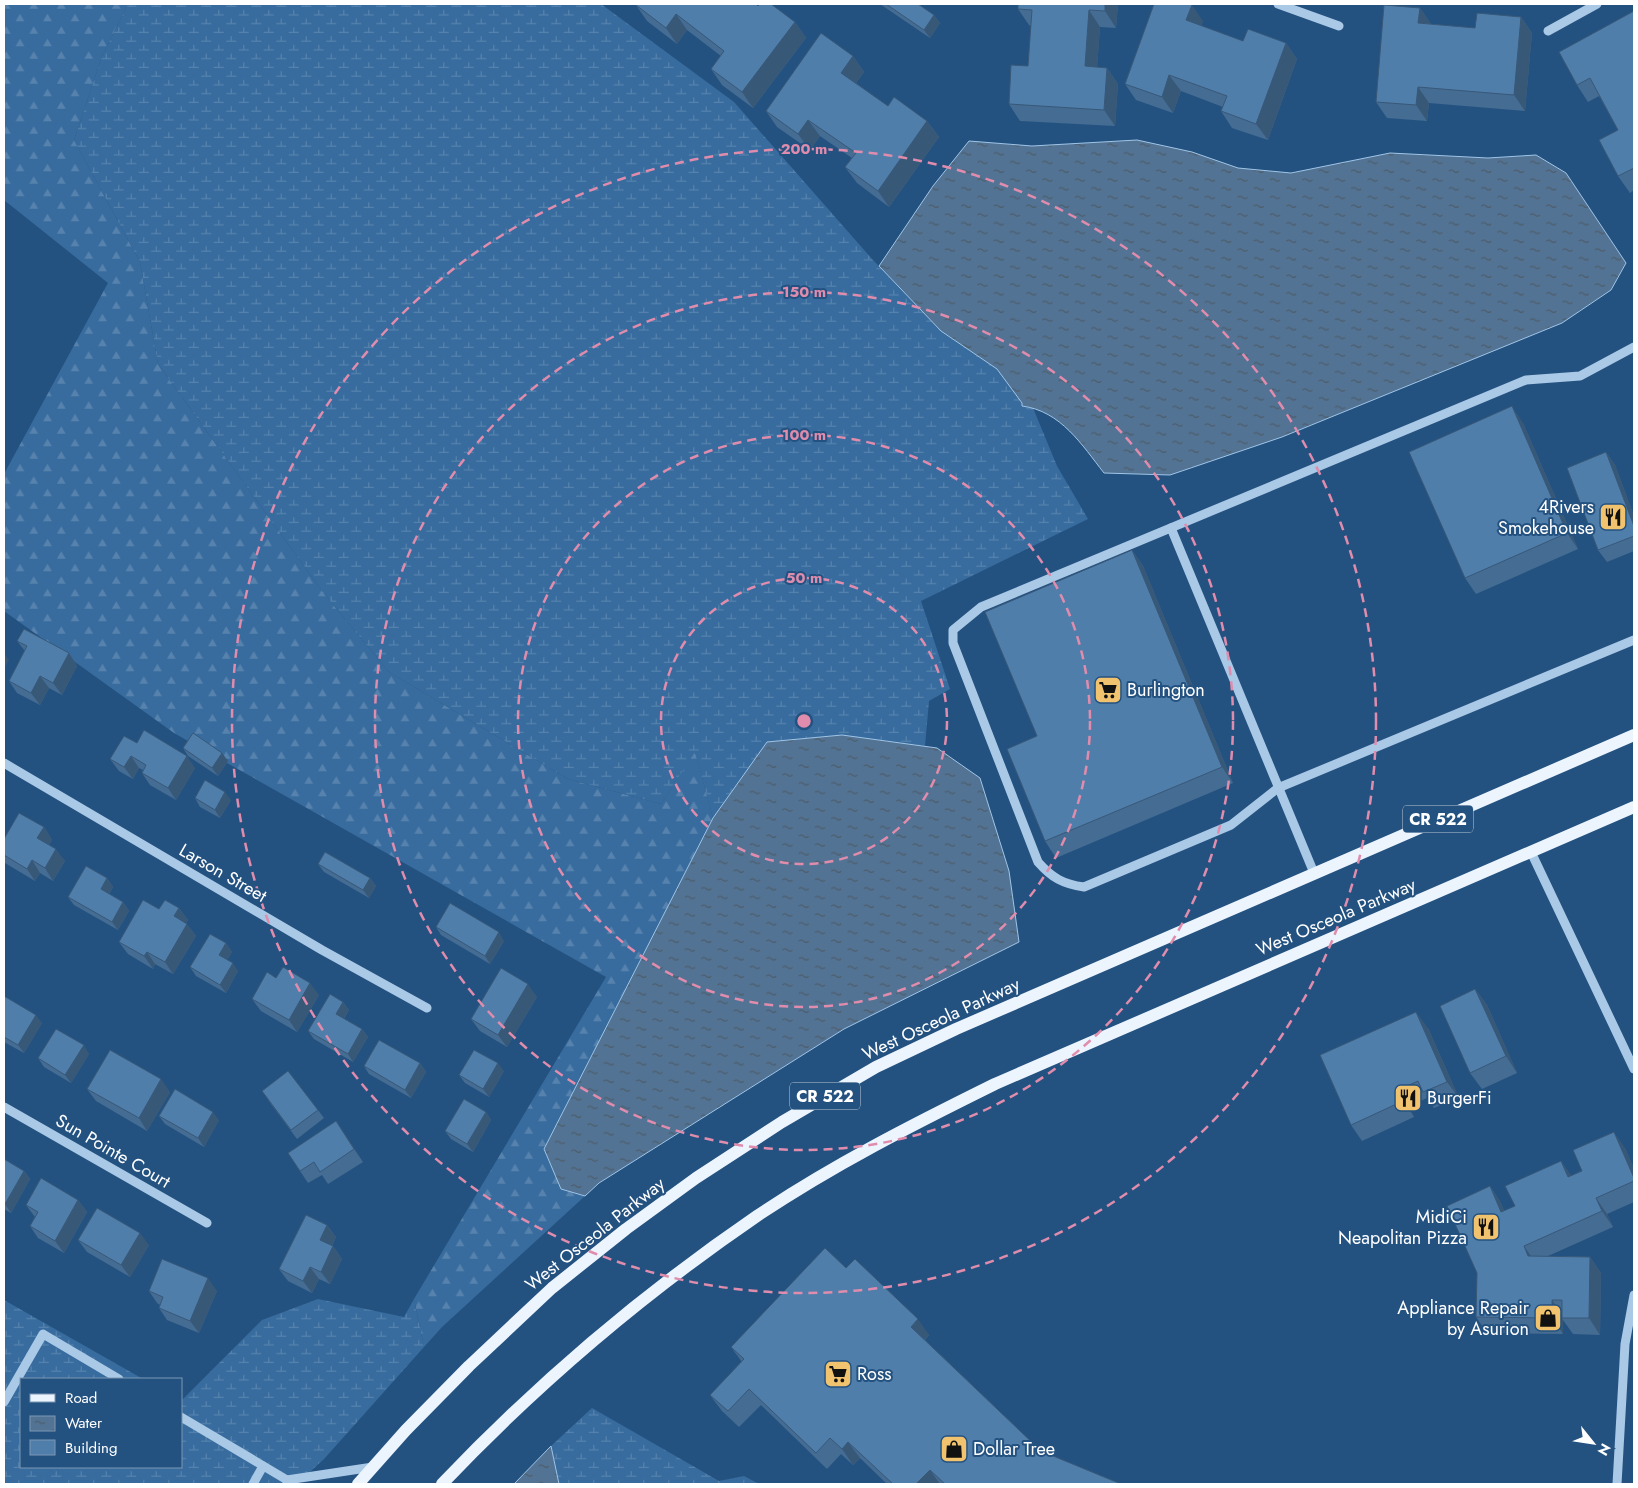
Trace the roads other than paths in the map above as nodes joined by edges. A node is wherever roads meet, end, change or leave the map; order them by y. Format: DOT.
graph roads {
  1 [pos="1278,4"];
  2 [pos="1597,4"];
  3 [pos="1339,26"];
  4 [pos="1548,31"];
  5 [pos="1634,347"];
  6 [pos="1171,528"];
  7 [pos="1634,640"];
  8 [pos="1634,735"];
  9 [pos="4,763"];
  10 [pos="1278,788"];
  11 [pos="1634,807"];
  12 [pos="1531,852"];
  13 [pos="1314,873"];
  14 [pos="427,1008"];
  15 [pos="1634,1069"];
  16 [pos="4,1107"];
  17 [pos="207,1223"];
  18 [pos="1634,1295"];
  19 [pos="117,1378"];
  20 [pos="4,1402"];
  21 [pos="182,1418"];
  22 [pos="263,1466"];
  23 [pos="373,1467"];
  24 [pos="287,1482"];
  25 [pos="253,1484"];
  26 [pos="358,1484"];
  27 [pos="442,1484"];
  28 [pos="1617,1484"];
  1 -- 3 [label="street"];
  2 -- 4 [label="street"];
  5 -- 6 [label="street"];
  6 -- 10 [label="street"];
  6 -- 10 [label="street"];
  7 -- 10 [label="street"];
  8 -- 13 [label="main road, West Osceola Parkway / CR 522"];
  9 -- 14 [label="street, Larson Street"];
  10 -- 13 [label="street"];
  11 -- 12 [label="main road, West Osceola Parkway"];
  12 -- 15 [label="street"];
  12 -- 27 [label="main road, West Osceola Parkway"];
  13 -- 23 [label="main road, West Osceola Parkway / CR 522"];
  16 -- 17 [label="street, Sun Pointe Court"];
  18 -- 28 [label="street"];
  19 -- 20 [label="street"];
  21 -- 22 [label="street"];
  22 -- 24 [label="street"];
  22 -- 25 [label="street"];
  23 -- 24 [label="street"];
  23 -- 26 [label="main road, West Osceola Parkway / CR 522"];
}
